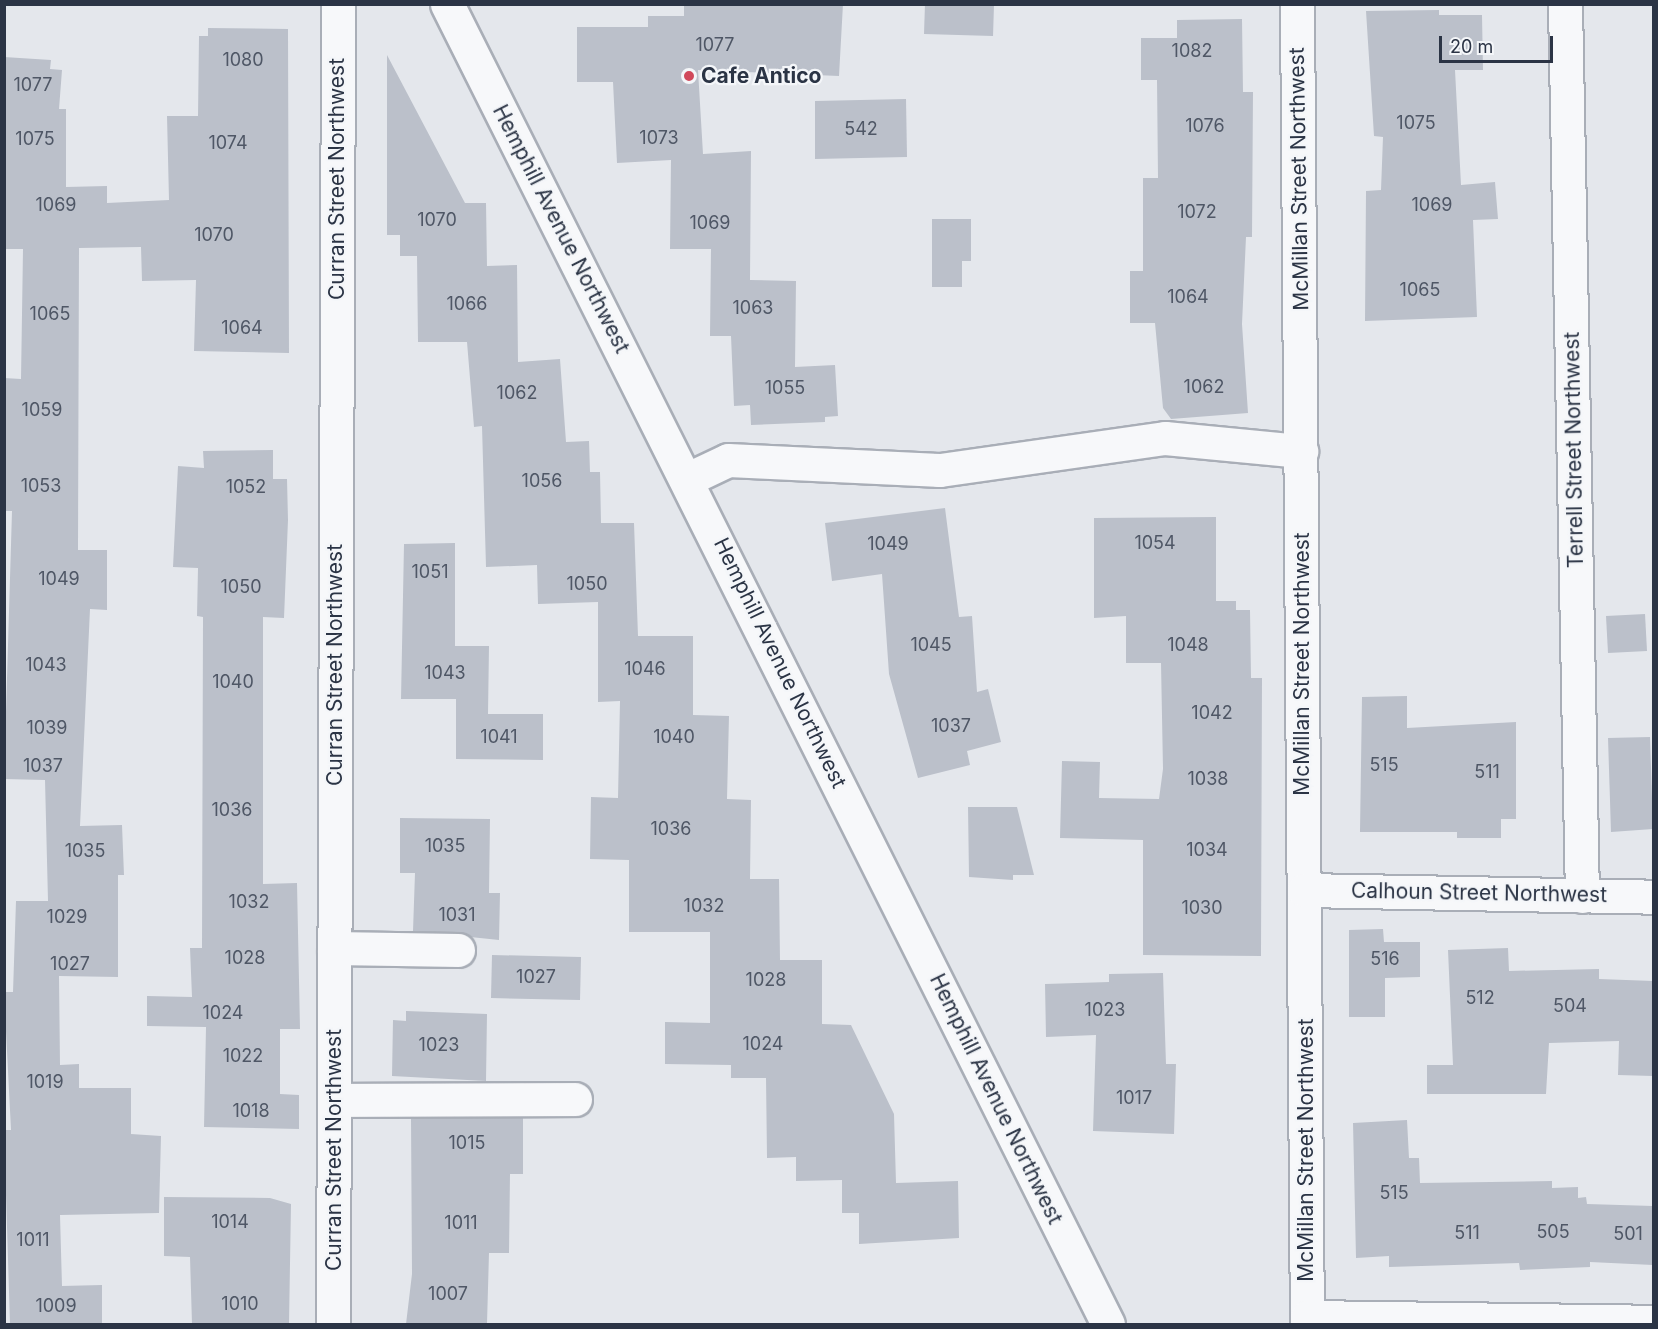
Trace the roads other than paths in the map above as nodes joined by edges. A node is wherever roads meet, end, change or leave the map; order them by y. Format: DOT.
graph roads {
  1 [pos="338,4"];
  2 [pos="447,4"];
  3 [pos="1297,4"];
  4 [pos="1565,4"];
  5 [pos="1301,452"];
  6 [pos="688,478"];
  7 [pos="1304,890"];
  8 [pos="1582,896"];
  9 [pos="1653,897"];
  10 [pos="334,948"];
  11 [pos="458,950"];
  12 [pos="575,1099"];
  13 [pos="334,1100"];
  14 [pos="1307,1321"];
  15 [pos="1653,1322"];
  16 [pos="333,1324"];
  17 [pos="1108,1324"];
  1 -- 10 [label="street, Curran Street Northwest"];
  2 -- 6 [label="street, Hemphill Avenue Northwest"];
  3 -- 5 [label="street, McMillan Street Northwest"];
  4 -- 8 [label="street, Terrell Street Northwest"];
  5 -- 6 [label="street"];
  5 -- 7 [label="street, McMillan Street Northwest"];
  6 -- 17 [label="street, Hemphill Avenue Northwest"];
  7 -- 8 [label="street, Calhoun Street Northwest"];
  7 -- 14 [label="street, McMillan Street Northwest"];
  8 -- 9 [label="street, Calhoun Street Northwest"];
  10 -- 11 [label="street"];
  10 -- 13 [label="street, Curran Street Northwest"];
  12 -- 13 [label="street"];
  13 -- 16 [label="street, Curran Street Northwest"];
  14 -- 15 [label="street"];
}
